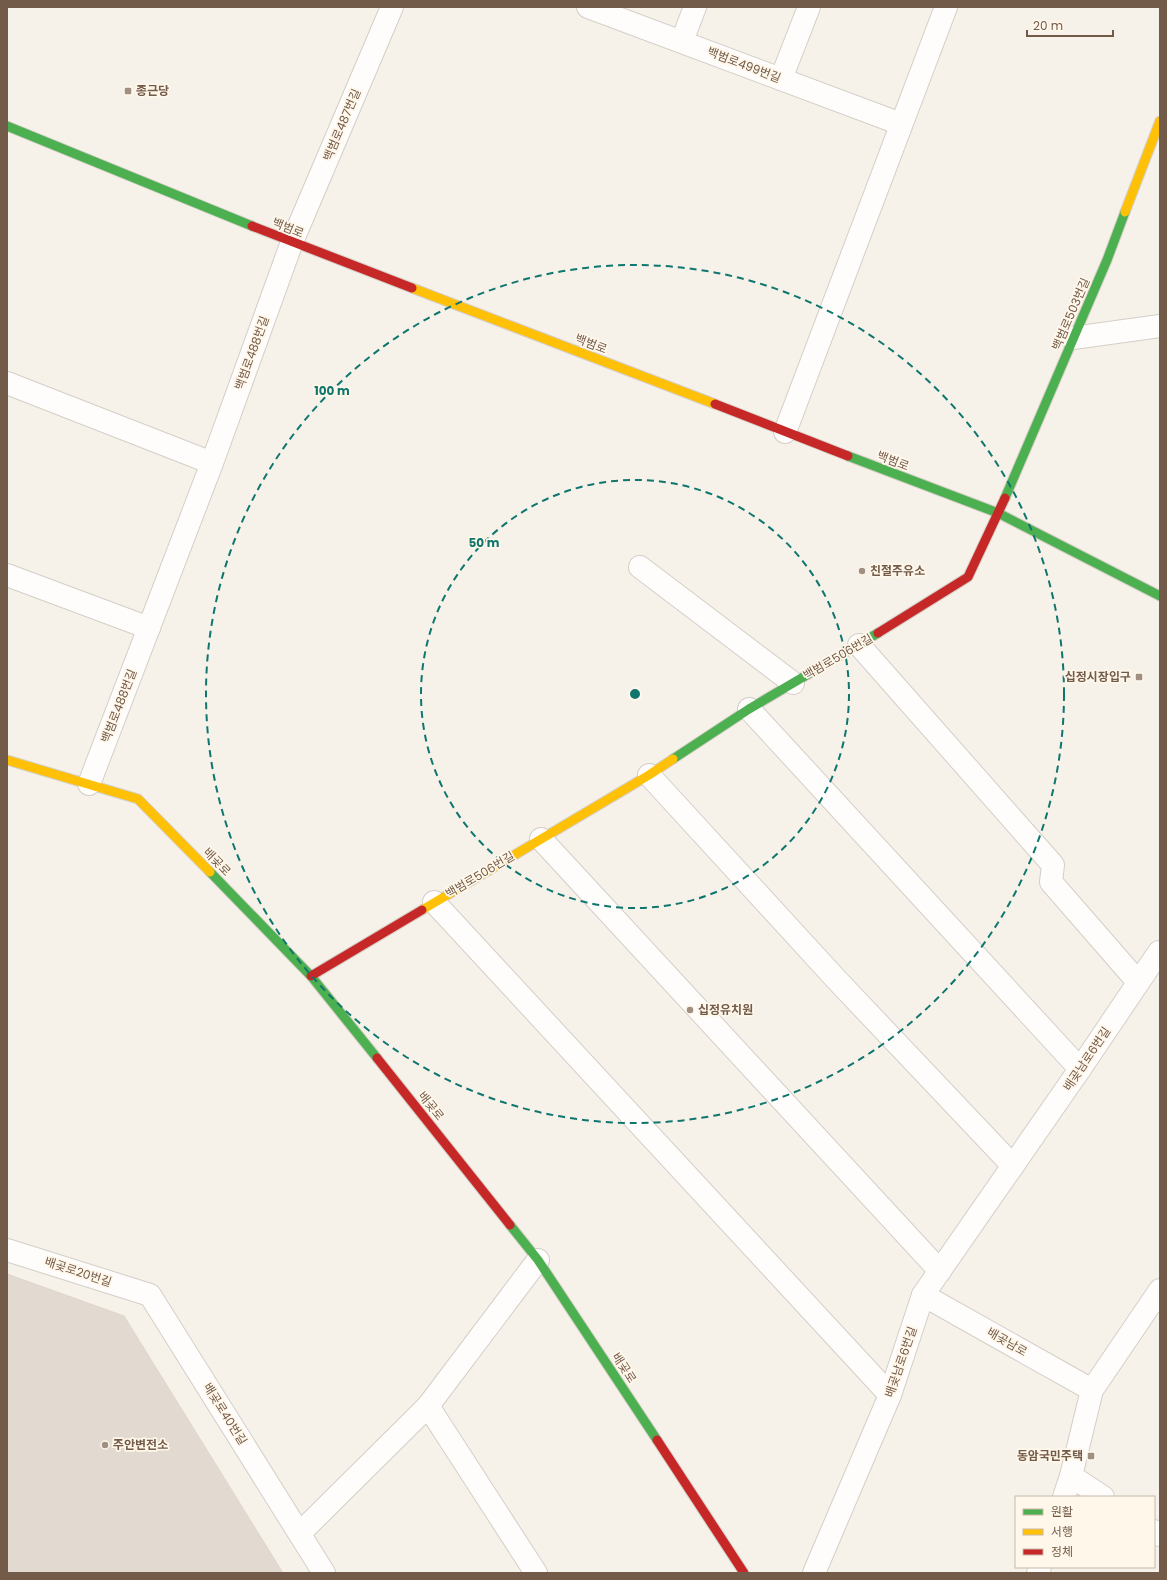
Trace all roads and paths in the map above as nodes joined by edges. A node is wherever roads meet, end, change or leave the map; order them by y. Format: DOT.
graph roads {
  1 [pos="392,7"];
  2 [pos="588,7"];
  3 [pos="695,7"];
  4 [pos="809,7"];
  5 [pos="946,7"];
  6 [pos="682,42"];
  7 [pos="781,79"];
  8 [pos="1160,121"];
  9 [pos="901,124"];
  10 [pos="7,126"];
  11 [pos="292,242"];
  12 [pos="1160,326"];
  13 [pos="1073,338"];
  14 [pos="15,386"];
  15 [pos="785,432"];
  16 [pos="212,463"];
  17 [pos="998,514"];
  18 [pos="640,567"];
  19 [pos="7,575"];
  20 [pos="1160,596"];
  21 [pos="149,628"];
  22 [pos="859,645"];
  23 [pos="793,683"];
  24 [pos="749,708"];
  25 [pos="7,760"];
  26 [pos="649,774"];
  27 [pos="89,784"];
  28 [pos="540,839"];
  29 [pos="434,902"];
  30 [pos="1160,953"];
  31 [pos="311,976"];
  32 [pos="1138,982"];
  33 [pos="1080,1069"];
  34 [pos="1013,1166"];
  35 [pos="7,1250"];
  36 [pos="538,1260"];
  37 [pos="940,1271"];
  38 [pos="1160,1290"];
  39 [pos="923,1294"];
  40 [pos="150,1295"];
  41 [pos="1092,1390"];
  42 [pos="890,1395"];
  43 [pos="428,1406"];
  44 [pos="1071,1476"];
  45 [pos="1064,1496"];
  46 [pos="1101,1496"];
  47 [pos="300,1533"];
  48 [pos="324,1573"];
  49 [pos="536,1573"];
  50 [pos="744,1573"];
  51 [pos="814,1573"];
  1 -- 11 [label="street, 백범로487번길"];
  2 -- 6 [label="street, 백범로499번길"];
  3 -- 6 [label="street"];
  4 -- 7 [label="street"];
  5 -- 9 [label="street"];
  6 -- 7 [label="street, 백범로499번길"];
  7 -- 9 [label="street, 백범로499번길"];
  8 -- 13 [label="street, 백범로503번길"];
  9 -- 15 [label="street"];
  10 -- 11 [label="street, 백범로"];
  11 -- 15 [label="street, 백범로"];
  11 -- 16 [label="street, 백범로488번길"];
  12 -- 13 [label="street"];
  13 -- 17 [label="street, 백범로503번길"];
  14 -- 16 [label="street"];
  15 -- 17 [label="street, 백범로"];
  16 -- 21 [label="street, 백범로488번길"];
  17 -- 20 [label="street, 백범로"];
  17 -- 22 [label="street, 백범로506번길"];
  18 -- 23 [label="street"];
  19 -- 21 [label="street"];
  21 -- 27 [label="street, 백범로488번길"];
  22 -- 23 [label="street, 백범로506번길"];
  22 -- 32 [label="street"];
  23 -- 24 [label="street, 백범로506번길"];
  24 -- 26 [label="street, 백범로506번길"];
  24 -- 33 [label="street"];
  25 -- 27 [label="street, 배곶로"];
  26 -- 28 [label="street, 백범로506번길"];
  26 -- 34 [label="street"];
  27 -- 31 [label="street, 배곶로"];
  28 -- 29 [label="street, 백범로506번길"];
  28 -- 37 [label="street"];
  29 -- 31 [label="street, 백범로506번길"];
  29 -- 42 [label="street"];
  30 -- 32 [label="street, 배곶남로6번길"];
  31 -- 36 [label="street, 배곶로"];
  32 -- 33 [label="street, 배곶남로6번길"];
  33 -- 34 [label="street, 배곶남로6번길"];
  34 -- 37 [label="street, 배곶남로6번길"];
  35 -- 40 [label="street, 배곶로20번길"];
  36 -- 43 [label="street"];
  36 -- 50 [label="street, 배곶로"];
  37 -- 39 [label="street, 배곶남로6번길"];
  38 -- 41 [label="street"];
  39 -- 41 [label="street, 배곶남로"];
  39 -- 42 [label="street, 배곶남로6번길"];
  40 -- 47 [label="street, 배곶로40번길"];
  41 -- 44 [label="street"];
  42 -- 51 [label="street, 배곶남로6번길"];
  43 -- 47 [label="street"];
  43 -- 49 [label="street"];
  44 -- 45 [label="street"];
  44 -- 46 [label="street"];
  47 -- 48 [label="street, 배곶로40번길"];
}
